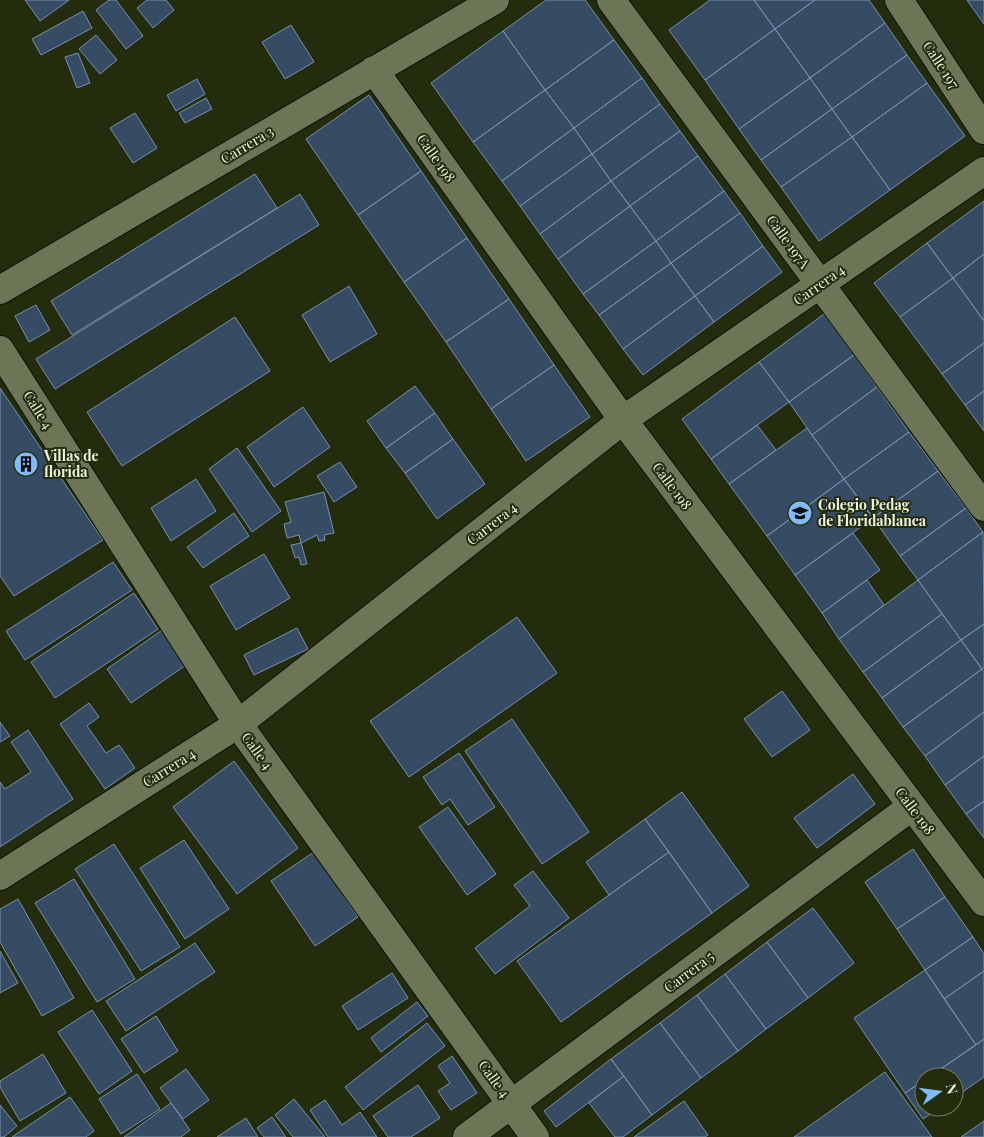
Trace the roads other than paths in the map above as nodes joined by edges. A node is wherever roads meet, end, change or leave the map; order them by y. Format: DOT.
graph roads {
  1 [pos="494,0"];
  2 [pos="611,0"];
  3 [pos="899,0"];
  4 [pos="374,70"];
  5 [pos="984,130"];
  6 [pos="984,171"];
  7 [pos="819,285"];
  8 [pos="0,290"];
  9 [pos="0,350"];
  10 [pos="623,420"];
  11 [pos="984,507"];
  12 [pos="238,724"];
  13 [pos="911,807"];
  14 [pos="0,876"];
  15 [pos="983,898"];
  16 [pos="511,1104"];
  17 [pos="467,1137"];
  18 [pos="535,1137"];
  1 -- 4 [label="street, Carrera 3"];
  2 -- 7 [label="street, Calle 197A"];
  3 -- 5 [label="street, Calle 197"];
  4 -- 8 [label="street, Carrera 3"];
  4 -- 10 [label="street, Calle 198"];
  6 -- 7 [label="street, Carrera 4"];
  7 -- 10 [label="street, Carrera 4"];
  7 -- 11 [label="street, Calle 197A"];
  9 -- 12 [label="street, Calle 4"];
  10 -- 12 [label="street, Carrera 4"];
  10 -- 13 [label="street, Calle 198"];
  12 -- 14 [label="street, Carrera 4"];
  12 -- 16 [label="street, Calle 4"];
  13 -- 15 [label="street, Calle 198"];
  13 -- 16 [label="street, Carrera 5"];
  16 -- 17 [label="street, Carrera 5"];
  16 -- 18 [label="street, Calle 4"];
}
